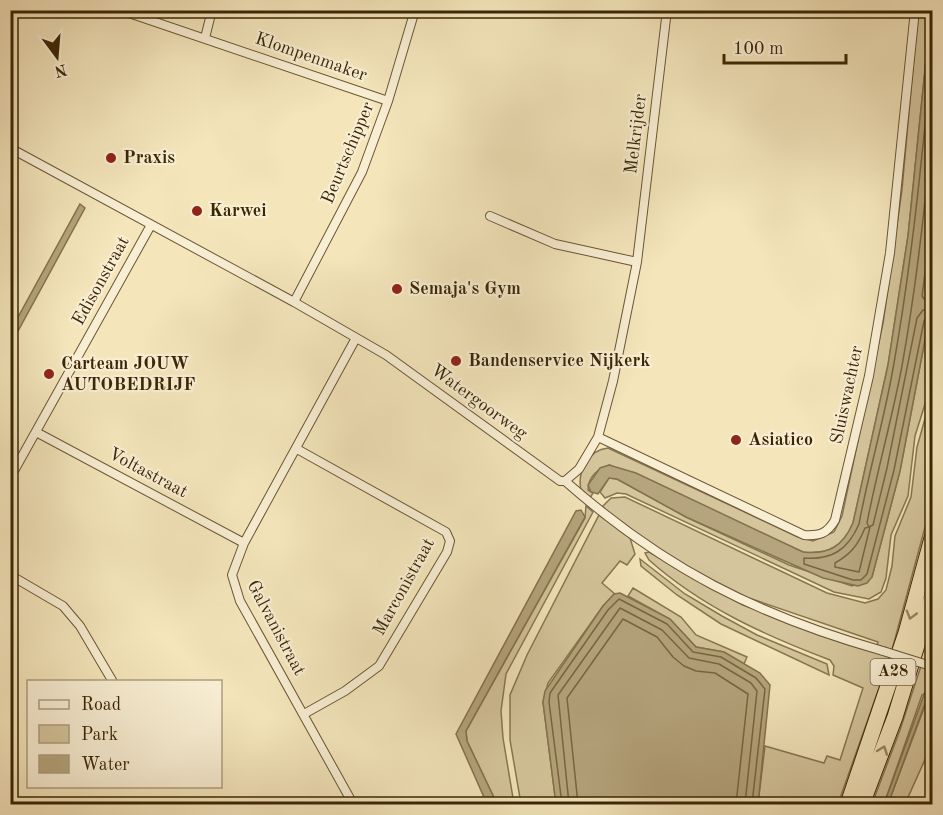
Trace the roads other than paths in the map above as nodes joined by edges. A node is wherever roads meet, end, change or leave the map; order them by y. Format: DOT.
graph roads {
  1 [pos="15,10"];
  2 [pos="120,10"];
  3 [pos="212,10"];
  4 [pos="415,10"];
  5 [pos="668,10"];
  6 [pos="915,10"];
  7 [pos="10,15"];
  8 [pos="205,38"];
  9 [pos="388,101"];
  10 [pos="10,148"];
  11 [pos="490,216"];
  12 [pos="151,225"];
  13 [pos="637,262"];
  14 [pos="294,302"];
  15 [pos="356,338"];
  16 [pos="36,432"];
  17 [pos="598,437"];
  18 [pos="297,449"];
  19 [pos="10,478"];
  20 [pos="565,481"];
  21 [pos="933,538"];
  22 [pos="244,543"];
  23 [pos="10,575"];
  24 [pos="933,596"];
  25 [pos="932,666"];
  26 [pos="112,680"];
  27 [pos="304,714"];
  28 [pos="10,799"];
  29 [pos="14,804"];
  30 [pos="353,804"];
  31 [pos="848,804"];
  32 [pos="862,804"];
  1 -- 7 [label="street"];
  2 -- 8 [label="street, Klompenmaker"];
  3 -- 8 [label="street"];
  4 -- 9 [label="street, Beurtschipper"];
  5 -- 13 [label="street, Melkrijder"];
  6 -- 17 [label="street, Sluiswachter"];
  8 -- 9 [label="street, Klompenmaker"];
  9 -- 14 [label="street, Beurtschipper"];
  10 -- 12 [label="street, Watergoorweg"];
  11 -- 13 [label="street"];
  12 -- 14 [label="street, Watergoorweg"];
  12 -- 16 [label="street, Edisonstraat"];
  13 -- 17 [label="street, Melkrijder"];
  14 -- 15 [label="street, Watergoorweg"];
  15 -- 18 [label="street, Galvanistraat"];
  15 -- 20 [label="street, Watergoorweg"];
  16 -- 19 [label="street, Edisonstraat"];
  16 -- 22 [label="street, Voltastraat"];
  17 -- 20 [label="street, Melkrijder"];
  18 -- 22 [label="street, Galvanistraat"];
  18 -- 27 [label="street, Marconistraat"];
  20 -- 25 [label="street, Watergoorweg, bridge"];
  21 -- 31 [label="highway, A28, one-way"];
  22 -- 27 [label="street, Galvanistraat"];
  23 -- 26 [label="street"];
  32 -- 24 [label="highway, A28, one-way"];
  27 -- 30 [label="street, Galvanistraat"];
  28 -- 29 [label="street"];
}
